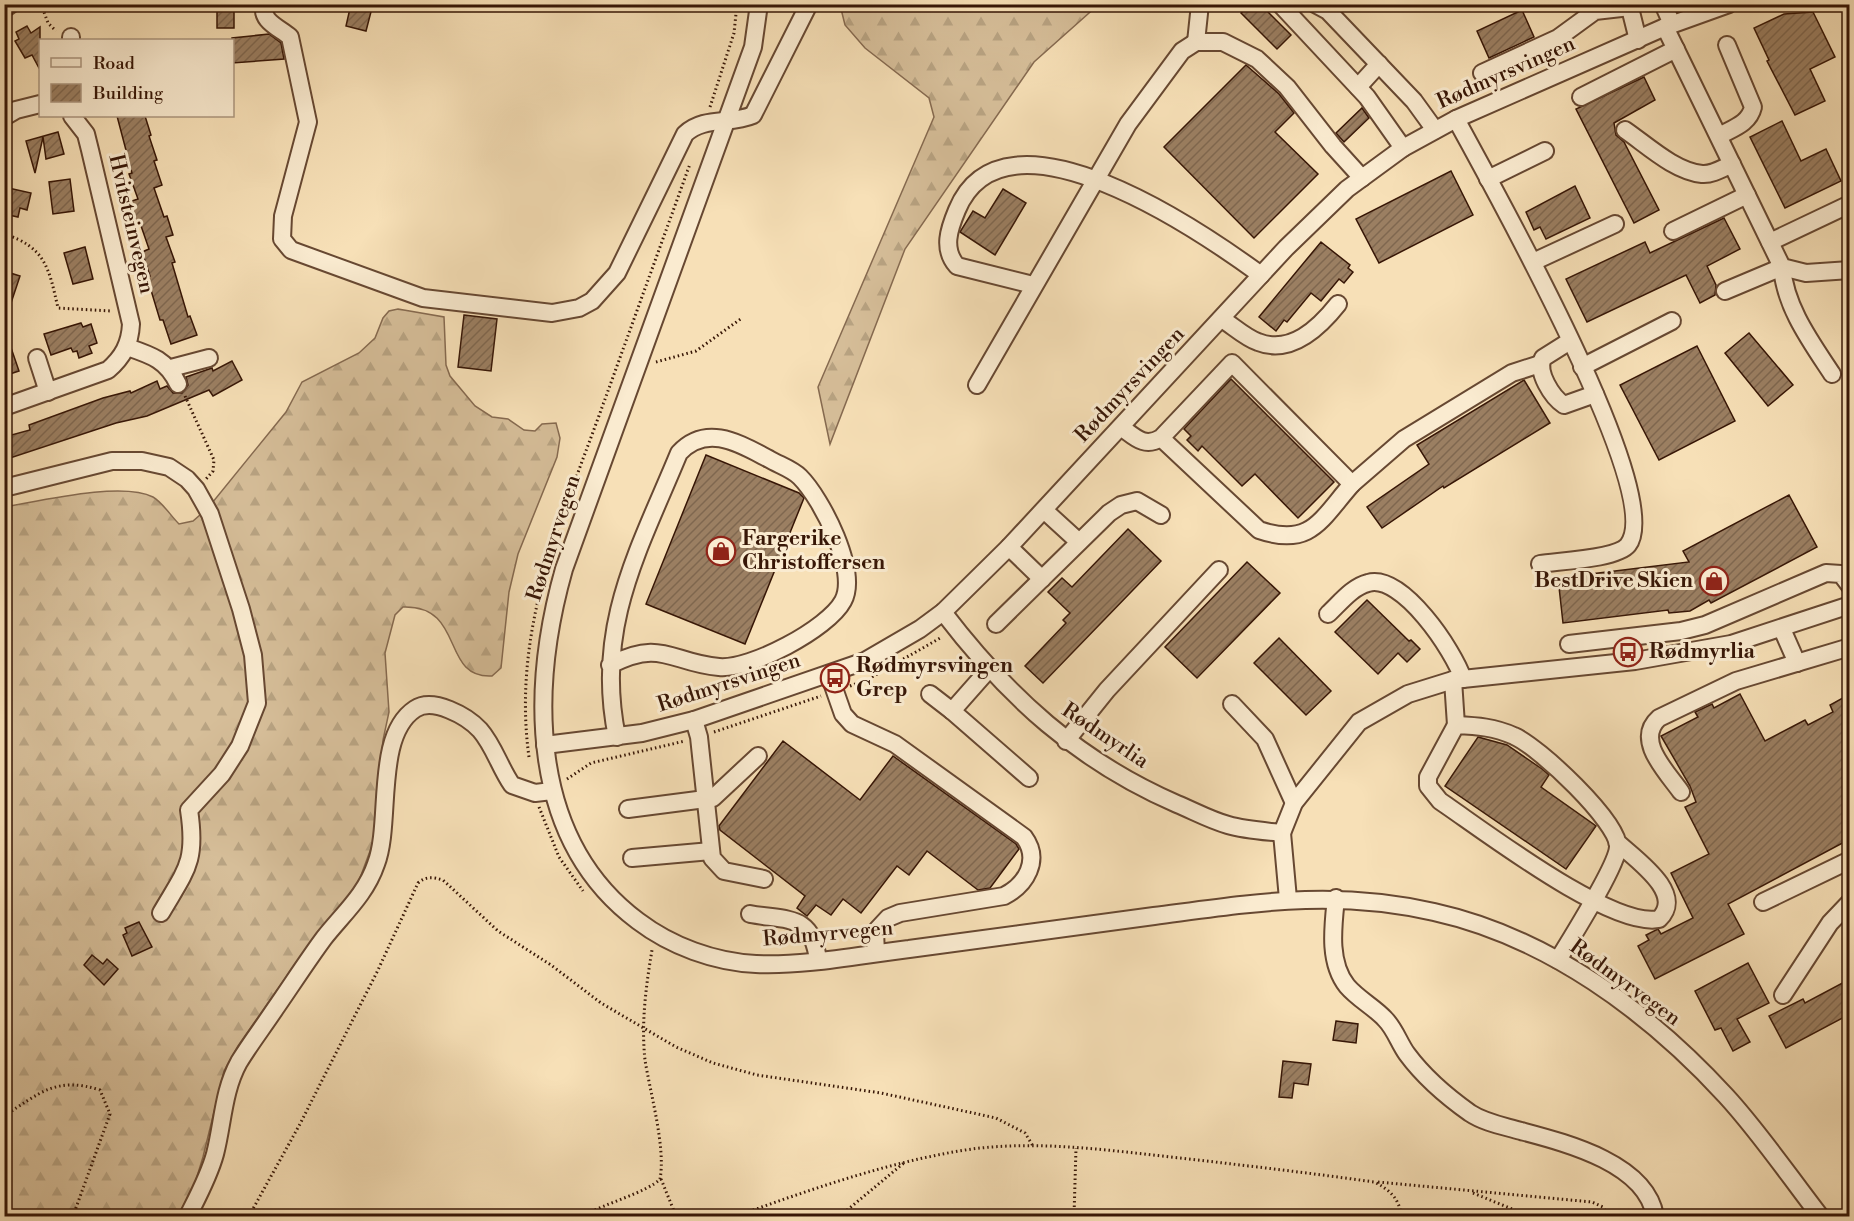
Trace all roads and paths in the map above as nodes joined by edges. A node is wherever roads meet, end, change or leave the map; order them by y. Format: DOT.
graph roads {
  1 [pos="11,4"];
  2 [pos="41,4"];
  3 [pos="265,4"];
  4 [pos="737,4"];
  5 [pos="759,4"];
  6 [pos="809,4"];
  7 [pos="1200,4"];
  8 [pos="1280,4"];
  9 [pos="1315,4"];
  10 [pos="1663,4"];
  11 [pos="1729,4"];
  12 [pos="1630,6"];
  13 [pos="4,9"];
  14 [pos="1669,26"];
  15 [pos="71,39"];
  16 [pos="1638,39"];
  17 [pos="1196,42"];
  18 [pos="1727,45"];
  19 [pos="1676,49"];
  20 [pos="1379,64"];
  21 [pos="1482,73"];
  22 [pos="1358,87"];
  23 [pos="1581,97"];
  24 [pos="39,104"];
  25 [pos="4,117"];
  26 [pos="73,117"];
  27 [pos="1456,119"];
  28 [pos="705,122"];
  29 [pos="727,122"];
  30 [pos="1435,130"];
  31 [pos="1625,130"];
  32 [pos="1719,136"];
  33 [pos="1403,148"];
  34 [pos="1545,151"];
  35 [pos="693,154"];
  36 [pos="1732,164"];
  37 [pos="1362,178"];
  38 [pos="1488,178"];
  39 [pos="1093,180"];
  40 [pos="1747,195"];
  41 [pos="1850,204"];
  42 [pos="1615,224"];
  43 [pos="1673,231"];
  44 [pos="4,234"];
  45 [pos="1770,242"];
  46 [pos="1533,262"];
  47 [pos="1782,267"];
  48 [pos="1850,270"];
  49 [pos="1261,275"];
  50 [pos="1033,285"];
  51 [pos="1725,291"];
  52 [pos="1338,304"];
  53 [pos="128,312"];
  54 [pos="742,318"];
  55 [pos="1222,319"];
  56 [pos="1672,321"];
  57 [pos="1570,341"];
  58 [pos="127,347"];
  59 [pos="37,358"];
  60 [pos="209,358"];
  61 [pos="639,361"];
  62 [pos="1540,364"];
  63 [pos="1582,367"];
  64 [pos="171,368"];
  65 [pos="1832,374"];
  66 [pos="178,384"];
  67 [pos="977,385"];
  68 [pos="48,392"];
  69 [pos="1595,394"];
  70 [pos="4,407"];
  71 [pos="1121,427"];
  72 [pos="1161,438"];
  73 [pos="1352,484"];
  74 [pos="4,488"];
  75 [pos="196,489"];
  76 [pos="1044,510"];
  77 [pos="1161,516"];
  78 [pos="1078,542"];
  79 [pos="1009,547"];
  80 [pos="1540,564"];
  81 [pos="1219,570"];
  82 [pos="1042,579"];
  83 [pos="1850,586"];
  84 [pos="1850,605"];
  85 [pos="943,612"];
  86 [pos="1328,614"];
  87 [pos="996,624"];
  88 [pos="1782,629"];
  89 [pos="1631,637"];
  90 [pos="1569,644"];
  91 [pos="1850,647"];
  92 [pos="1635,661"];
  93 [pos="1797,663"];
  94 [pos="610,665"];
  95 [pos="990,668"];
  96 [pos="829,675"];
  97 [pos="1458,679"];
  98 [pos="930,694"];
  99 [pos="1232,704"];
  100 [pos="952,711"];
  101 [pos="694,720"];
  102 [pos="1456,726"];
  103 [pos="617,737"];
  104 [pos="1066,741"];
  105 [pos="545,745"];
  106 [pos="758,756"];
  107 [pos="1029,778"];
  108 [pos="552,791"];
  109 [pos="1681,792"];
  110 [pos="535,793"];
  111 [pos="706,801"];
  112 [pos="1294,803"];
  113 [pos="628,809"];
  114 [pos="1282,832"];
  115 [pos="1617,842"];
  116 [pos="711,851"];
  117 [pos="632,858"];
  118 [pos="1850,860"];
  119 [pos="764,879"];
  120 [pos="588,896"];
  121 [pos="1336,898"];
  122 [pos="1287,899"];
  123 [pos="1592,902"];
  124 [pos="1763,902"];
  125 [pos="1850,902"];
  126 [pos="161,913"];
  127 [pos="750,914"];
  128 [pos="645,945"];
  129 [pos="652,950"];
  130 [pos="876,953"];
  131 [pos="660,954"];
  132 [pos="818,960"];
  133 [pos="1558,960"];
  134 [pos="1783,995"];
  135 [pos="644,1030"];
  136 [pos="4,1116"];
  137 [pos="1033,1146"];
  138 [pos="1076,1148"];
  139 [pos="906,1161"];
  140 [pos="660,1179"];
  141 [pos="1374,1182"];
  142 [pos="1469,1192"];
  143 [pos="1521,1213"];
  144 [pos="73,1216"];
  145 [pos="188,1216"];
  146 [pos="249,1216"];
  147 [pos="583,1216"];
  148 [pos="676,1216"];
  149 [pos="736,1216"];
  150 [pos="840,1216"];
  151 [pos="1074,1216"];
  152 [pos="1401,1216"];
  153 [pos="1454,1216"];
  154 [pos="1532,1216"];
  155 [pos="1608,1216"];
  156 [pos="1655,1216"];
  157 [pos="1820,1216"];
  1 -- 13 [label="street"];
  2 -- 15 [label="path"];
  3 -- 28 [label="street"];
  4 -- 28 [label="path"];
  5 -- 29 [label="street, Rødmyrvegen"];
  6 -- 29 [label="street"];
  7 -- 17 [label="street"];
  8 -- 22 [label="street"];
  9 -- 20 [label="street"];
  10 -- 14 [label="street"];
  11 -- 14 [label="street, Rødmyrsvingen"];
  12 -- 16 [label="street"];
  12 -- 21 [label="street"];
  14 -- 16 [label="street, Rødmyrsvingen"];
  14 -- 19 [label="street"];
  16 -- 27 [label="street, Rødmyrsvingen"];
  17 -- 37 [label="street"];
  17 -- 39 [label="street"];
  18 -- 32 [label="street"];
  19 -- 23 [label="street"];
  19 -- 32 [label="street"];
  20 -- 22 [label="street"];
  20 -- 30 [label="street"];
  22 -- 33 [label="street"];
  24 -- 25 [label="street"];
  26 -- 53 [label="street, Hvitsteinvegen"];
  27 -- 30 [label="street, Rødmyrsvingen"];
  27 -- 38 [label="street"];
  28 -- 29 [label="street"];
  29 -- 61 [label="street, Rødmyrvegen"];
  30 -- 33 [label="street, Rødmyrsvingen"];
  31 -- 36 [label="street"];
  32 -- 36 [label="street"];
  33 -- 37 [label="street, Rødmyrsvingen"];
  34 -- 38 [label="street"];
  35 -- 110 [label="path"];
  36 -- 40 [label="street"];
  37 -- 49 [label="street, Rødmyrsvingen"];
  38 -- 46 [label="street"];
  39 -- 49 [label="street"];
  39 -- 50 [label="street"];
  39 -- 50 [label="street"];
  40 -- 43 [label="street"];
  40 -- 45 [label="street"];
  41 -- 45 [label="street"];
  42 -- 46 [label="street"];
  44 -- 53 [label="path"];
  45 -- 47 [label="street"];
  46 -- 57 [label="street"];
  47 -- 48 [label="street"];
  47 -- 51 [label="street"];
  47 -- 65 [label="street"];
  49 -- 55 [label="street, Rødmyrsvingen"];
  50 -- 67 [label="street"];
  52 -- 55 [label="street"];
  53 -- 58 [label="street, Hvitsteinvegen"];
  54 -- 61 [label="path"];
  55 -- 71 [label="street, Rødmyrsvingen"];
  56 -- 63 [label="street"];
  57 -- 62 [label="street"];
  57 -- 63 [label="street"];
  58 -- 64 [label="street"];
  58 -- 68 [label="street"];
  59 -- 68 [label="street"];
  60 -- 64 [label="street"];
  61 -- 105 [label="street, Rødmyrvegen"];
  62 -- 69 [label="street"];
  62 -- 73 [label="street"];
  63 -- 69 [label="street"];
  64 -- 66 [label="street"];
  66 -- 75 [label="path"];
  68 -- 70 [label="street"];
  69 -- 80 [label="street"];
  71 -- 72 [label="street"];
  71 -- 76 [label="street, Rødmyrsvingen"];
  72 -- 73 [label="street"];
  72 -- 73 [label="street"];
  74 -- 75 [label="street"];
  75 -- 126 [label="street"];
  76 -- 78 [label="street"];
  76 -- 79 [label="street, Rødmyrsvingen"];
  77 -- 78 [label="street"];
  78 -- 82 [label="street"];
  79 -- 82 [label="street"];
  79 -- 85 [label="street, Rødmyrsvingen"];
  81 -- 104 [label="street"];
  82 -- 87 [label="street"];
  83 -- 89 [label="street"];
  84 -- 88 [label="street"];
  85 -- 95 [label="street, Rødmyrlia"];
  85 -- 96 [label="street, Rødmyrsvingen"];
  86 -- 97 [label="street"];
  88 -- 92 [label="street"];
  88 -- 93 [label="street"];
  89 -- 90 [label="street"];
  89 -- 92 [label="street"];
  91 -- 93 [label="street"];
  92 -- 97 [label="street"];
  93 -- 109 [label="street"];
  94 -- 94 [label="street"];
  94 -- 103 [label="street"];
  95 -- 100 [label="street"];
  95 -- 104 [label="street, Rødmyrlia"];
  96 -- 101 [label="street, Rødmyrsvingen"];
  96 -- 130 [label="street"];
  97 -- 102 [label="street"];
  97 -- 112 [label="street"];
  98 -- 100 [label="street"];
  99 -- 112 [label="street"];
  100 -- 107 [label="street"];
  101 -- 103 [label="street, Rødmyrsvingen"];
  101 -- 111 [label="street"];
  102 -- 115 [label="street"];
  102 -- 123 [label="street"];
  103 -- 105 [label="street, Rødmyrsvingen"];
  104 -- 114 [label="street, Rødmyrlia"];
  105 -- 108 [label="street, Rødmyrvegen"];
  106 -- 111 [label="street"];
  108 -- 110 [label="street"];
  108 -- 132 [label="street, Rødmyrvegen"];
  110 -- 120 [label="path"];
  110 -- 145 [label="street"];
  111 -- 113 [label="street"];
  111 -- 116 [label="street"];
  112 -- 114 [label="street"];
  114 -- 122 [label="street"];
  115 -- 123 [label="street"];
  115 -- 123 [label="street"];
  116 -- 117 [label="street"];
  116 -- 119 [label="street"];
  118 -- 124 [label="street"];
  121 -- 122 [label="street, Rødmyrvegen"];
  121 -- 133 [label="street, Rødmyrvegen"];
  121 -- 156 [label="street"];
  122 -- 130 [label="street, Rødmyrvegen"];
  123 -- 133 [label="street"];
  125 -- 134 [label="street"];
  127 -- 132 [label="street"];
  128 -- 129 [label="path"];
  129 -- 131 [label="path"];
  129 -- 135 [label="path"];
  130 -- 132 [label="street, Rødmyrvegen"];
  133 -- 157 [label="street, Rødmyrvegen"];
  135 -- 137 [label="path"];
  135 -- 140 [label="path"];
  135 -- 146 [label="path"];
  136 -- 144 [label="path"];
  137 -- 138 [label="path"];
  137 -- 139 [label="path"];
  138 -- 141 [label="path"];
  138 -- 151 [label="path"];
  139 -- 149 [label="path"];
  139 -- 150 [label="path"];
  140 -- 147 [label="path"];
  140 -- 148 [label="path"];
  141 -- 142 [label="path"];
  141 -- 152 [label="path"];
  142 -- 143 [label="path"];
  142 -- 155 [label="path"];
  143 -- 153 [label="path"];
  143 -- 154 [label="path"];
}
